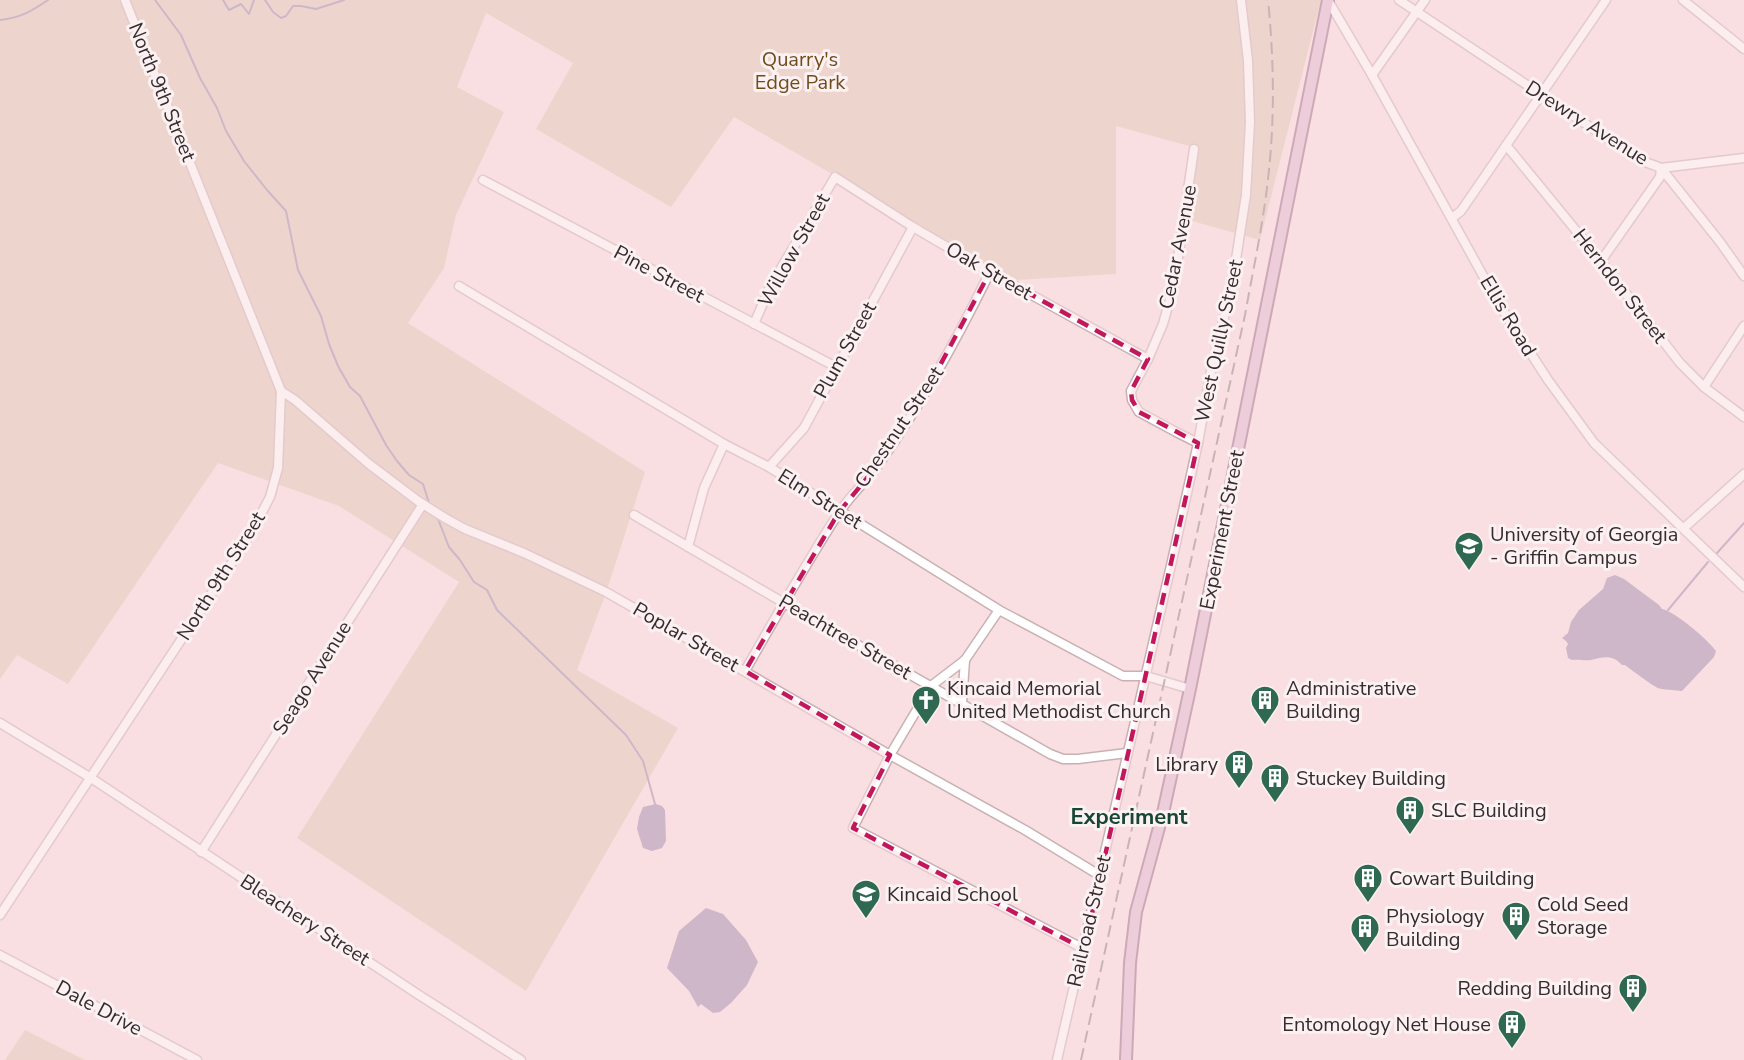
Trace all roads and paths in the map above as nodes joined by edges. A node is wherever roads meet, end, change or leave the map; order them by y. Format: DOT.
graph roads {
  1 [pos="125,0"];
  2 [pos="1241,0"];
  3 [pos="1399,0"];
  4 [pos="1425,0"];
  5 [pos="1606,0"];
  6 [pos="1683,0"];
  7 [pos="1328,1"];
  8 [pos="1417,12"];
  9 [pos="1744,49"];
  10 [pos="1372,75"];
  11 [pos="1541,95"];
  12 [pos="1506,145"];
  13 [pos="1194,149"];
  14 [pos="1744,158"];
  15 [pos="1661,168"];
  16 [pos="835,177"];
  17 [pos="483,180"];
  18 [pos="1452,218"];
  19 [pos="913,227"];
  20 [pos="1601,261"];
  21 [pos="990,272"];
  22 [pos="1744,276"];
  23 [pos="459,286"];
  24 [pos="754,324"];
  25 [pos="1744,326"];
  26 [pos="1148,359"];
  27 [pos="836,367"];
  28 [pos="1704,387"];
  29 [pos="281,391"];
  30 [pos="1744,417"];
  31 [pos="1198,442"];
  32 [pos="724,444"];
  33 [pos="769,467"];
  34 [pos="1744,474"];
  35 [pos="423,504"];
  36 [pos="839,512"];
  37 [pos="634,515"];
  38 [pos="1684,528"];
  39 [pos="688,547"];
  40 [pos="1744,588"];
  41 [pos="784,603"];
  42 [pos="999,610"];
  43 [pos="965,660"];
  44 [pos="745,671"];
  45 [pos="1144,676"];
  46 [pos="931,686"];
  47 [pos="1190,689"];
  48 [pos="962,703"];
  49 [pos="0,723"];
  50 [pos="1128,753"];
  51 [pos="890,755"];
  52 [pos="91,778"];
  53 [pos="201,852"];
  54 [pos="1100,875"];
  55 [pos="0,915"];
  56 [pos="1084,949"];
  57 [pos="0,955"];
  58 [pos="197,1060"];
  59 [pos="521,1060"];
  60 [pos="1057,1060"];
  61 [pos="1126,1060"];
  1 -- 29 [label="street, North 9th Street"];
  2 -- 31 [label="street, West Quilly Street"];
  3 -- 8 [label="street, Drewry Avenue"];
  4 -- 8 [label="street"];
  5 -- 11 [label="street"];
  6 -- 9 [label="street"];
  7 -- 10 [label="street, Ellis Road"];
  7 -- 47 [label="main road, Experiment Street"];
  8 -- 10 [label="street"];
  8 -- 11 [label="street, Drewry Avenue"];
  10 -- 18 [label="street, Ellis Road"];
  11 -- 12 [label="street"];
  11 -- 15 [label="street, Drewry Avenue"];
  12 -- 18 [label="street"];
  12 -- 20 [label="street, Herndon Street"];
  13 -- 26 [label="street, Cedar Avenue"];
  14 -- 15 [label="street"];
  15 -- 20 [label="street"];
  15 -- 22 [label="street, Drewry Avenue"];
  16 -- 19 [label="street, Oak Street"];
  16 -- 24 [label="street, Willow Street"];
  17 -- 24 [label="street, Pine Street"];
  18 -- 38 [label="street, Ellis Road"];
  19 -- 21 [label="street, Oak Street"];
  19 -- 27 [label="street, Plum Street"];
  20 -- 28 [label="street, Herndon Street"];
  21 -- 26 [label="street, Oak Street"];
  21 -- 36 [label="street, Chestnut Street"];
  23 -- 32 [label="street, Elm Street"];
  24 -- 27 [label="street, Pine Street"];
  25 -- 28 [label="street"];
  26 -- 31 [label="street, Cedar Avenue"];
  27 -- 33 [label="street, Plum Street"];
  28 -- 30 [label="street, Herndon Street"];
  29 -- 35 [label="street, Poplar Street"];
  29 -- 52 [label="street, North 9th Street"];
  31 -- 45 [label="street, West Quilly Street"];
  32 -- 33 [label="street, Elm Street"];
  32 -- 39 [label="street"];
  33 -- 36 [label="street, Elm Street"];
  34 -- 38 [label="street"];
  35 -- 44 [label="street, Poplar Street"];
  35 -- 53 [label="street, Seago Avenue"];
  36 -- 41 [label="street, Chestnut Street"];
  36 -- 42 [label="street, Elm Street"];
  37 -- 39 [label="street, Peachtree Street"];
  38 -- 40 [label="street, Ellis Road"];
  39 -- 41 [label="street, Peachtree Street"];
  41 -- 44 [label="street, Chestnut Street"];
  41 -- 46 [label="street, Peachtree Street"];
  42 -- 43 [label="street"];
  42 -- 45 [label="street, Elm Street"];
  43 -- 46 [label="street"];
  43 -- 48 [label="street"];
  44 -- 51 [label="street, Poplar Street"];
  45 -- 47 [label="street, Elm Street"];
  45 -- 50 [label="street, Railroad Street"];
  46 -- 48 [label="street, Peachtree Street"];
  46 -- 51 [label="street"];
  47 -- 61 [label="main road, Experiment Street"];
  48 -- 50 [label="street, Peachtree Street"];
  49 -- 52 [label="street, Bleachery Street"];
  50 -- 54 [label="street, Railroad Street"];
  51 -- 54 [label="street, Poplar Street"];
  51 -- 56 [label="street"];
  52 -- 53 [label="street, Bleachery Street"];
  52 -- 55 [label="street, North 9th Street"];
  53 -- 59 [label="street, Bleachery Street"];
  54 -- 56 [label="street, Railroad Street"];
  56 -- 60 [label="street, Railroad Street"];
  57 -- 58 [label="street, Dale Drive"];
}
